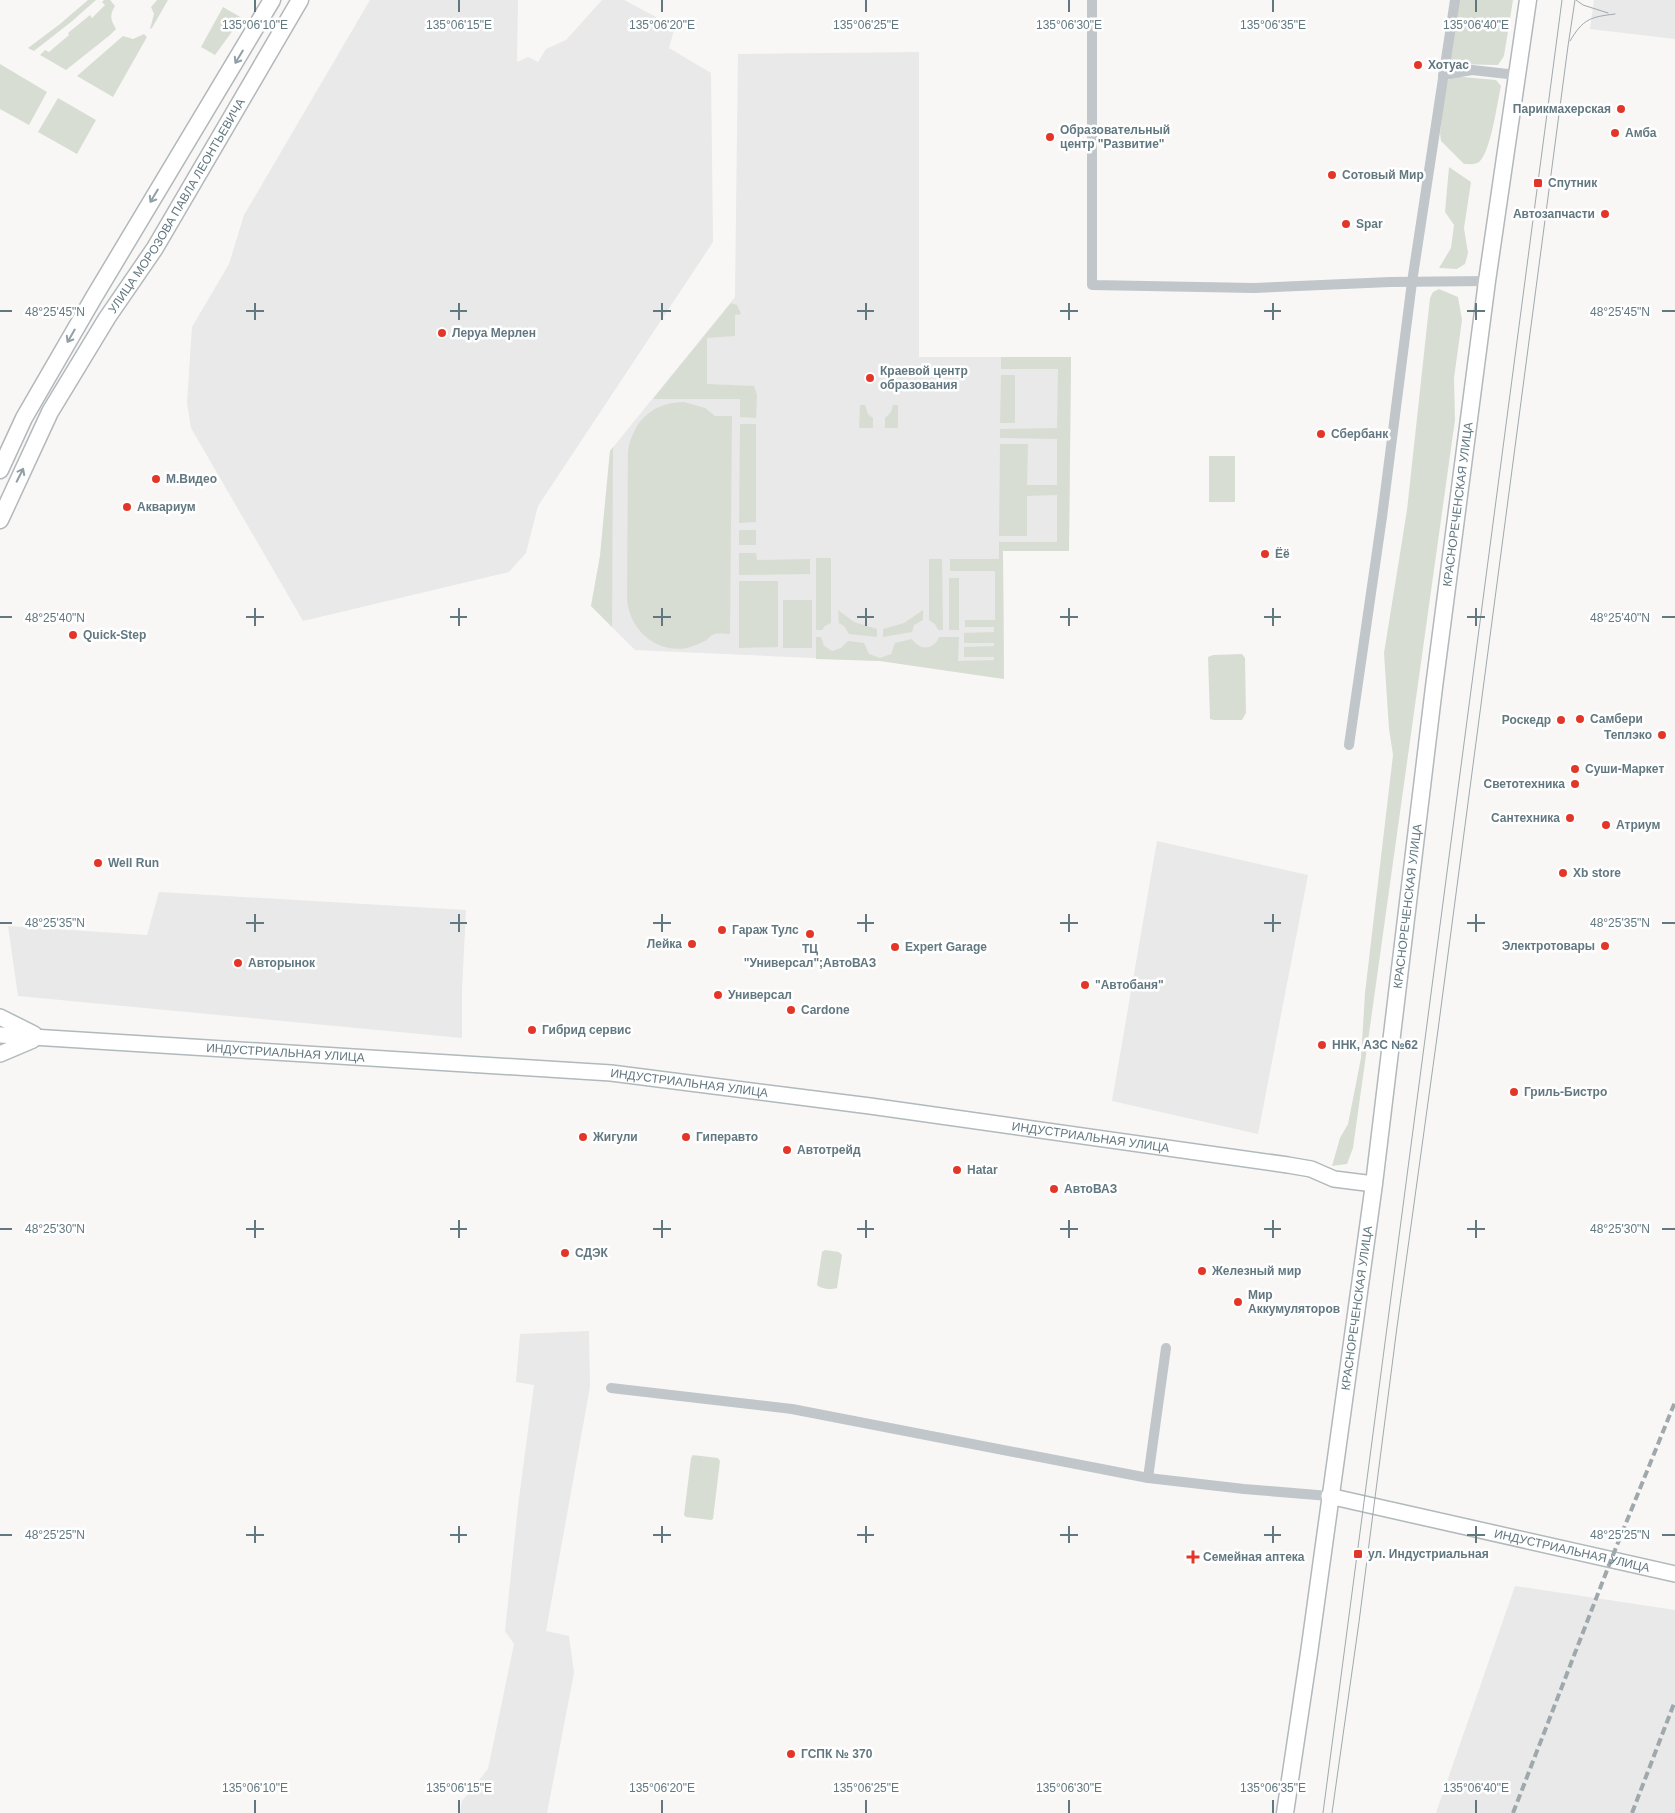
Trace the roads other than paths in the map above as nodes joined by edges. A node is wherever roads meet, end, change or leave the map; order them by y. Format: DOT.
graph roads {
  1 [pos="272,0"];
  2 [pos="300,0"];
  3 [pos="1092,0"];
  4 [pos="1455,0"];
  5 [pos="1528,0"];
  6 [pos="1443,75"];
  7 [pos="1517,75"];
  8 [pos="1487,281"];
  9 [pos="1412,282"];
  10 [pos="0,470"];
  11 [pos="0,520"];
  12 [pos="1349,745"];
  13 [pos="0,1017"];
  14 [pos="0,1035"];
  15 [pos="39,1037"];
  16 [pos="0,1054"];
  17 [pos="1374,1184"];
  18 [pos="1166,1348"];
  19 [pos="611,1388"];
  20 [pos="1148,1478"];
  21 [pos="1329,1496"];
  22 [pos="1675,1574"];
  23 [pos="1285,1813"];
  1 -- 10 [label="main road, УЛИЦА МОРОЗОВА ПАВЛА ЛЕОНТЬЕВИЧА, one-way"];
  11 -- 2 [label="main road, УЛИЦА МОРОЗОВА ПАВЛА ЛЕОНТЬЕВИЧА, one-way"];
  3 -- 9 [label="street"];
  4 -- 6 [label="street"];
  5 -- 7 [label="main road, КРАСНОРЕЧЕНСКАЯ УЛИЦА"];
  6 -- 7 [label="street"];
  6 -- 9 [label="street"];
  7 -- 8 [label="main road, КРАСНОРЕЧЕНСКАЯ УЛИЦА"];
  8 -- 9 [label="street"];
  8 -- 17 [label="main road, КРАСНОРЕЧЕНСКАЯ УЛИЦА"];
  9 -- 12 [label="street"];
  13 -- 15 [label="main road"];
  14 -- 15 [label="main road, ИНДУСТРИАЛЬНАЯ УЛИЦА"];
  15 -- 16 [label="main road"];
  15 -- 17 [label="main road, ИНДУСТРИАЛЬНАЯ УЛИЦА"];
  17 -- 21 [label="main road, КРАСНОРЕЧЕНСКАЯ УЛИЦА"];
  18 -- 20 [label="street"];
  19 -- 20 [label="street, ИНДУСТРИАЛЬНАЯ УЛИЦА"];
  20 -- 21 [label="street, ИНДУСТРИАЛЬНАЯ УЛИЦА"];
  21 -- 22 [label="main road, ИНДУСТРИАЛЬНАЯ УЛИЦА"];
  21 -- 23 [label="main road, КРАСНОРЕЧЕНСКАЯ УЛИЦА"];
}
